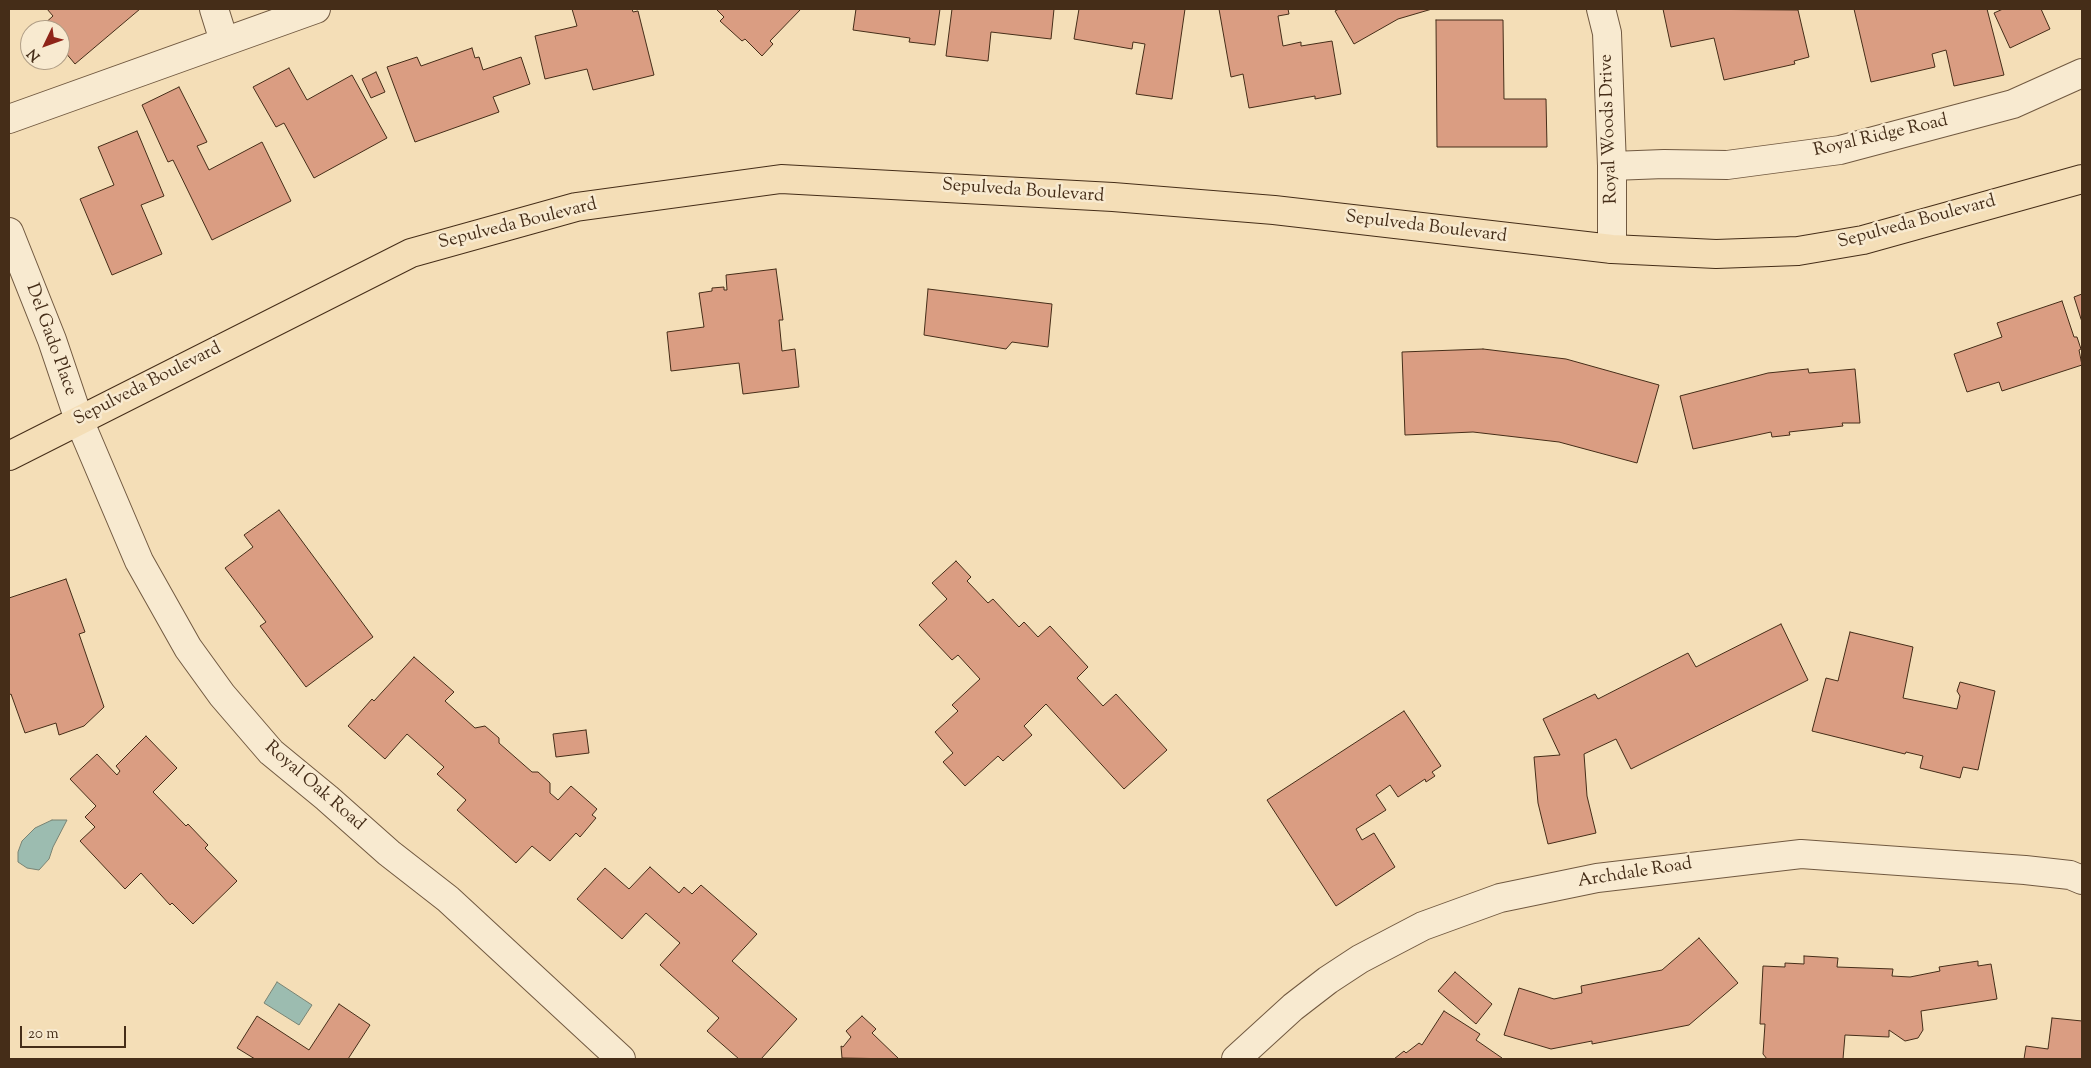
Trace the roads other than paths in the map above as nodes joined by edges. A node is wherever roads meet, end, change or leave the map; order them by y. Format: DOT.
graph roads {
  1 [pos="214,9"];
  2 [pos="316,9"];
  3 [pos="1601,9"];
  4 [pos="224,41"];
  5 [pos="2082,73"];
  6 [pos="9,119"];
  7 [pos="1612,166"];
  8 [pos="2082,179"];
  9 [pos="9,232"];
  10 [pos="1612,249"];
  11 [pos="79,420"];
  12 [pos="9,456"];
  13 [pos="2082,880"];
  14 [pos="621,1059"];
  15 [pos="1236,1059"];
  1 -- 4 [label="street"];
  2 -- 4 [label="street"];
  3 -- 7 [label="street, Royal Woods Drive"];
  4 -- 6 [label="street"];
  5 -- 7 [label="street, Royal Ridge Road"];
  7 -- 10 [label="street, Royal Woods Drive"];
  8 -- 10 [label="main road, Sepulveda Boulevard"];
  9 -- 11 [label="street, Del Gado Place"];
  10 -- 11 [label="main road, Sepulveda Boulevard"];
  11 -- 12 [label="main road, Sepulveda Boulevard"];
  11 -- 14 [label="street, Royal Oak Road"];
  13 -- 15 [label="street, Archdale Road"];
}
